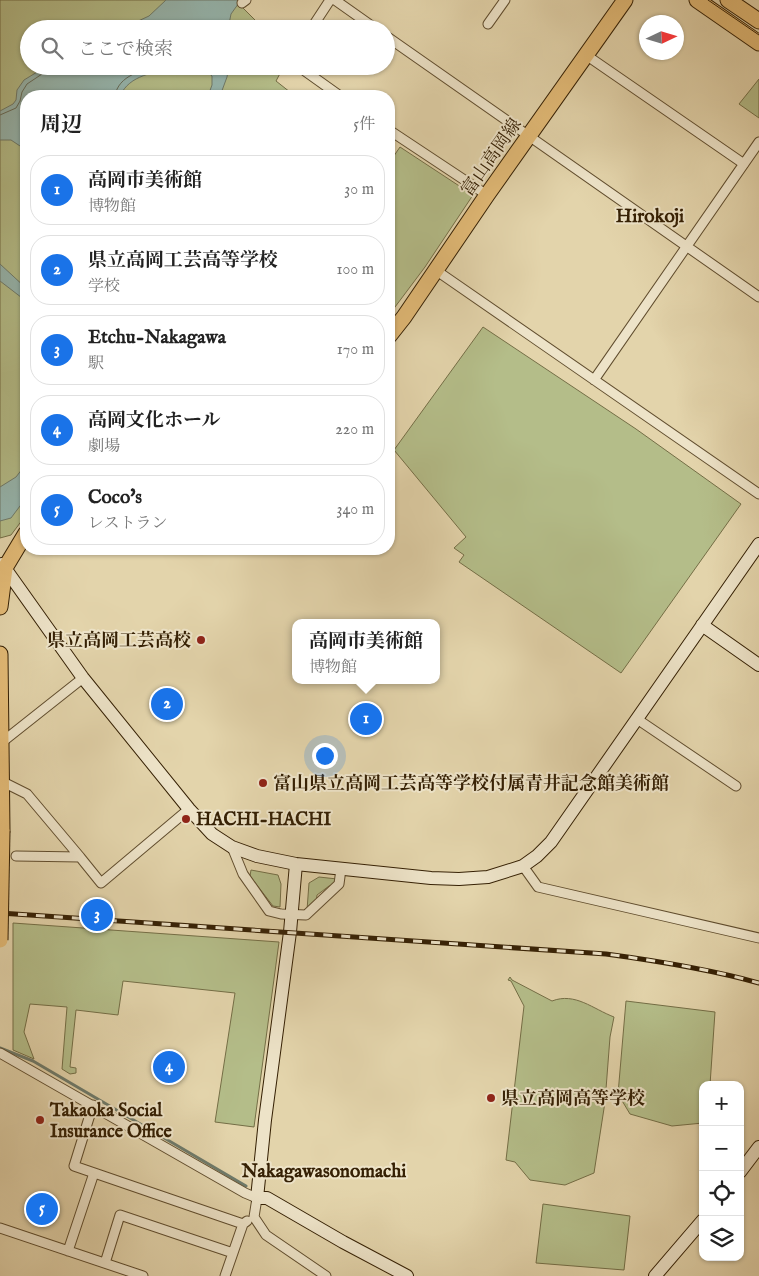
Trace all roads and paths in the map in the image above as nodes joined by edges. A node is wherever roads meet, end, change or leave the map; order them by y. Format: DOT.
graph roads {
  1 [pos="330,0"];
  2 [pos="335,0"];
  3 [pos="505,0"];
  4 [pos="625,0"];
  5 [pos="697,0"];
  6 [pos="728,0"];
  7 [pos="316,20"];
  8 [pos="363,20"];
  9 [pos="759,21"];
  10 [pos="488,24"];
  11 [pos="395,42"];
  12 [pos="759,43"];
  13 [pos="586,55"];
  14 [pos="311,75"];
  15 [pos="332,90"];
  16 [pos="395,134"];
  17 [pos="528,136"];
  18 [pos="759,142"];
  19 [pos="744,164"];
  20 [pos="487,195"];
  21 [pos="687,246"];
  22 [pos="437,271"];
  23 [pos="759,297"];
  24 [pos="395,330"];
  25 [pos="594,380"];
  26 [pos="759,494"];
  27 [pos="20,542"];
  28 [pos="759,544"];
  29 [pos="3,565"];
  30 [pos="0,607"];
  31 [pos="702,625"];
  32 [pos="0,654"];
  33 [pos="759,665"];
  34 [pos="83,678"];
  35 [pos="637,719"];
  36 [pos="1,743"];
  37 [pos="1,781"];
  38 [pos="736,786"];
  39 [pos="189,809"];
  40 [pos="232,847"];
  41 [pos="16,856"];
  42 [pos="80,857"];
  43 [pos="296,864"];
  44 [pos="523,866"];
  45 [pos="341,869"];
  46 [pos="291,915"];
  47 [pos="759,938"];
  48 [pos="0,940"];
  49 [pos="0,1053"];
  50 [pos="93,1105"];
  51 [pos="759,1147"];
  52 [pos="741,1171"];
  53 [pos="94,1173"];
  54 [pos="257,1198"];
  55 [pos="254,1217"];
  56 [pos="243,1224"];
  57 [pos="699,1225"];
  58 [pos="0,1228"];
  59 [pos="68,1251"];
  60 [pos="233,1253"];
  61 [pos="105,1263"];
  62 [pos="143,1276"];
  63 [pos="224,1276"];
  64 [pos="326,1276"];
  65 [pos="407,1276"];
  66 [pos="655,1276"];
  1 -- 7 [label="street"];
  2 -- 8 [label="street"];
  3 -- 10 [label="street"];
  4 -- 13 [label="main road, 富山高岡線"];
  5 -- 12 [label="main road"];
  6 -- 9 [label="main road"];
  11 -- 17 [label="street"];
  13 -- 17 [label="main road, 富山高岡線"];
  13 -- 19 [label="street"];
  14 -- 15 [label="street"];
  16 -- 20 [label="street"];
  17 -- 20 [label="main road, 富山高岡線"];
  17 -- 21 [label="street"];
  18 -- 19 [label="street"];
  19 -- 21 [label="street"];
  20 -- 22 [label="main road, 富山高岡線"];
  21 -- 23 [label="street"];
  21 -- 25 [label="street"];
  22 -- 24 [label="main road, 富山高岡線"];
  22 -- 25 [label="street"];
  25 -- 26 [label="street"];
  27 -- 29 [label="main road"];
  28 -- 31 [label="street"];
  29 -- 30 [label="main road"];
  29 -- 34 [label="street"];
  31 -- 33 [label="street"];
  31 -- 35 [label="street"];
  32 -- 36 [label="main road"];
  34 -- 36 [label="street"];
  34 -- 39 [label="street"];
  35 -- 38 [label="street"];
  35 -- 44 [label="street"];
  36 -- 37 [label="main road"];
  37 -- 42 [label="street"];
  37 -- 48 [label="main road, bridge"];
  39 -- 40 [label="street"];
  39 -- 42 [label="street"];
  40 -- 43 [label="street"];
  40 -- 46 [label="street"];
  41 -- 42 [label="street"];
  43 -- 45 [label="street"];
  43 -- 46 [label="street"];
  44 -- 45 [label="street"];
  44 -- 47 [label="street"];
  45 -- 46 [label="street"];
  46 -- 54 [label="street"];
  49 -- 50 [label="street"];
  50 -- 53 [label="street"];
  50 -- 54 [label="street"];
  51 -- 52 [label="street"];
  53 -- 56 [label="street"];
  53 -- 59 [label="street"];
  54 -- 55 [label="street"];
  54 -- 65 [label="street"];
  55 -- 56 [label="street"];
  55 -- 64 [label="street"];
  56 -- 60 [label="street"];
  57 -- 66 [label="street"];
  58 -- 59 [label="street"];
  59 -- 61 [label="street"];
  60 -- 61 [label="street"];
  60 -- 63 [label="street"];
  61 -- 62 [label="street"];
}
